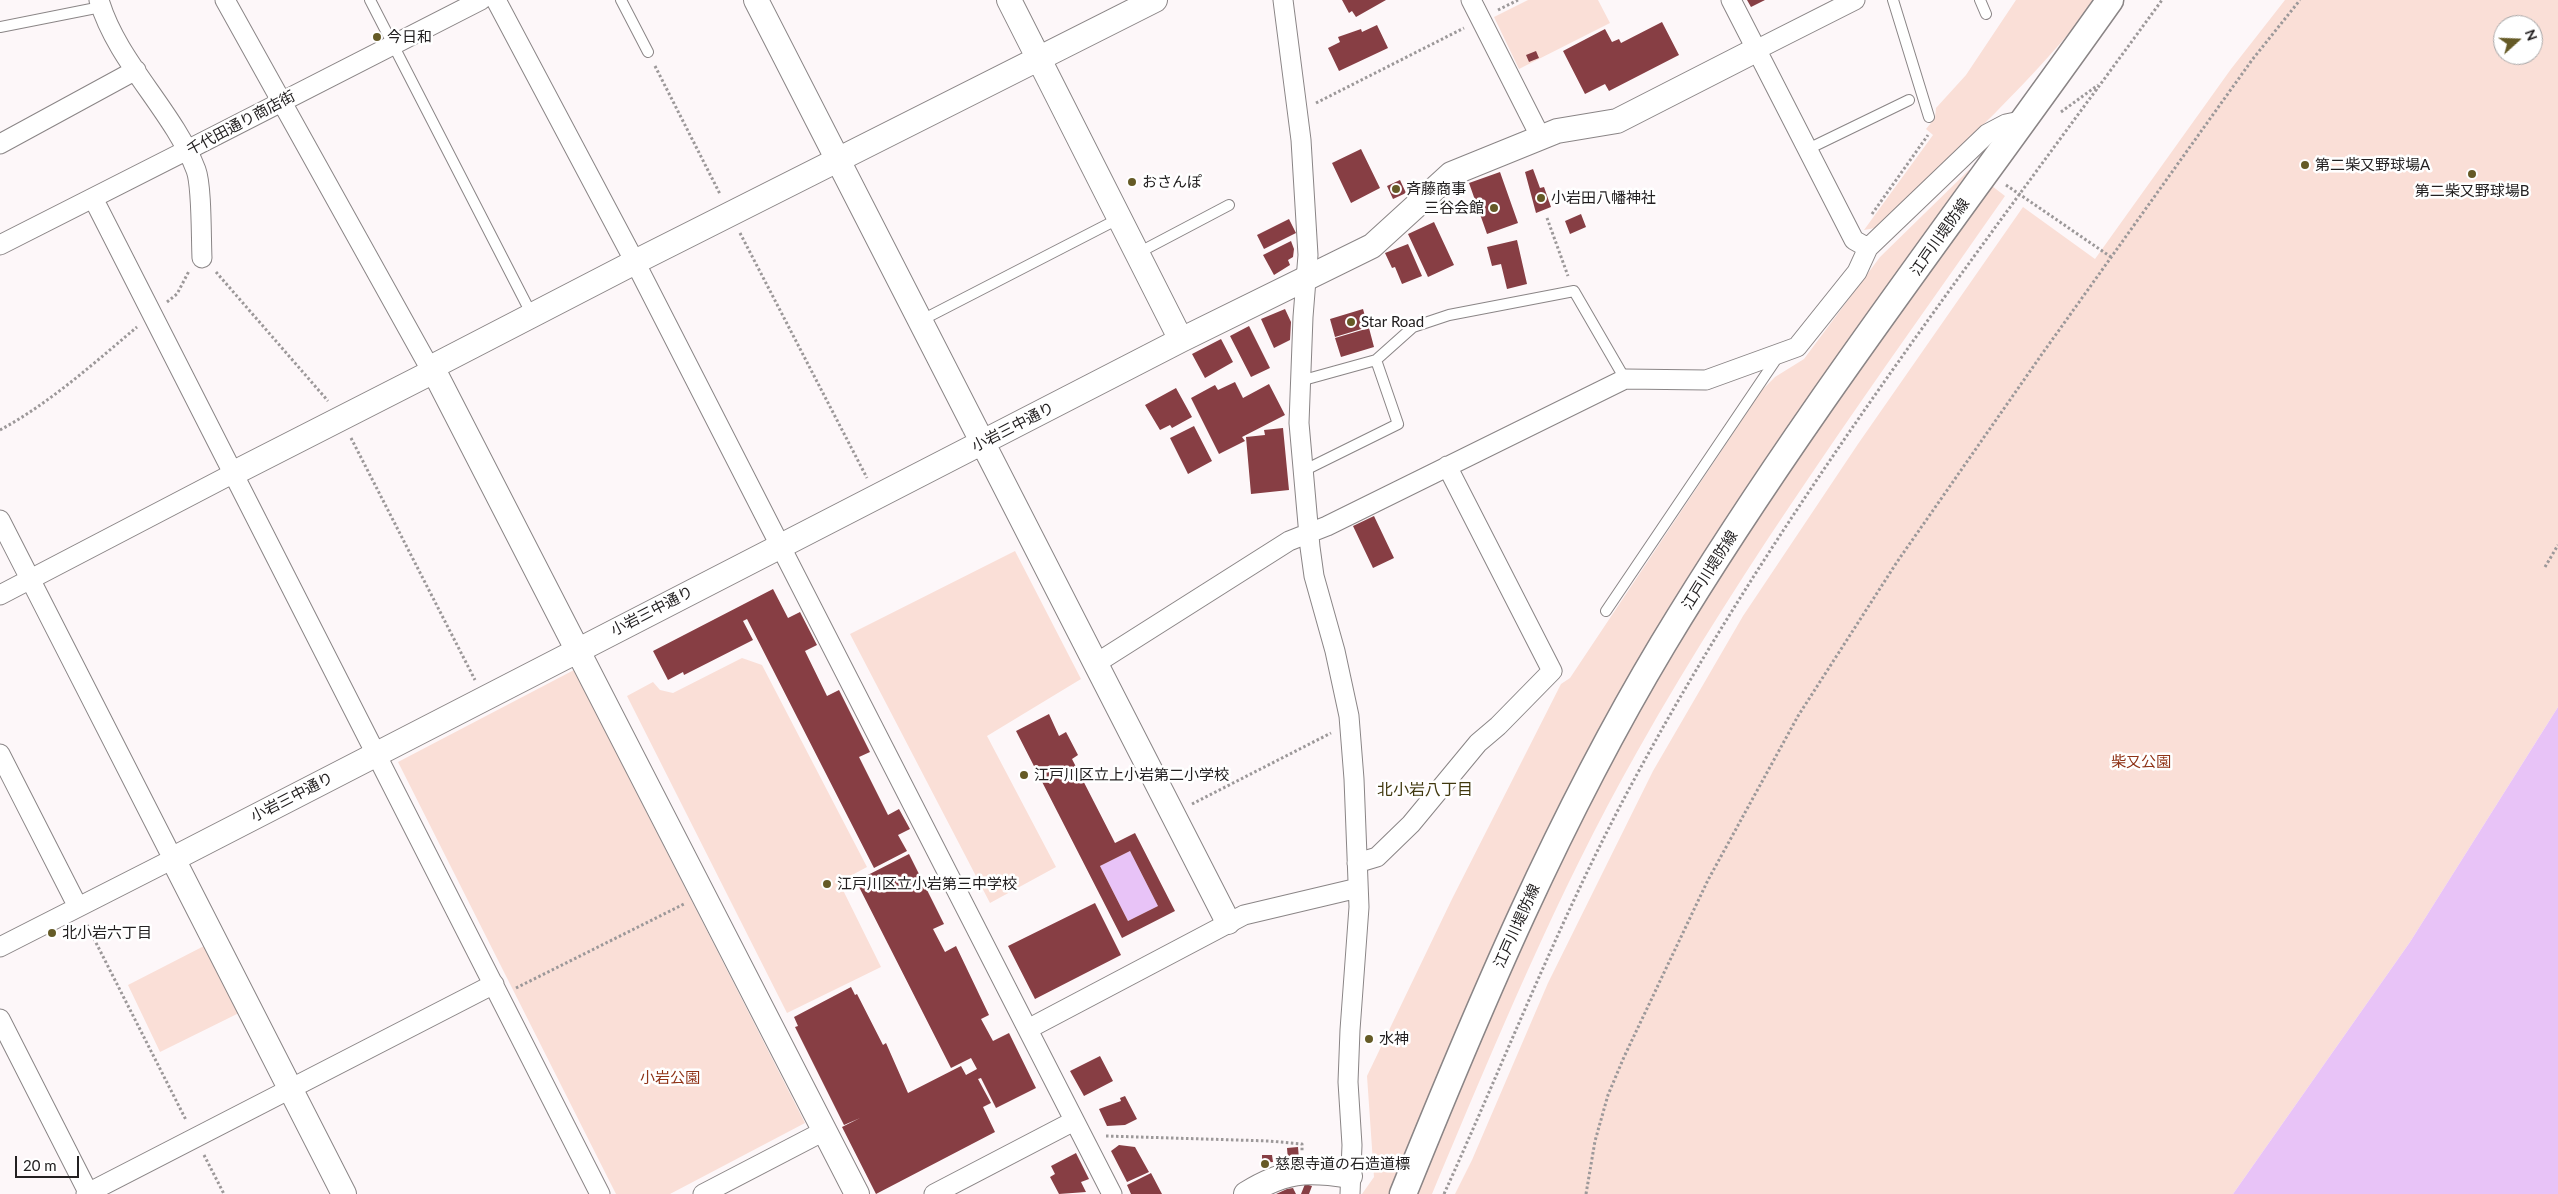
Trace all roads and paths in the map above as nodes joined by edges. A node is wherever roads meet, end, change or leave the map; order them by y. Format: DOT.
graph roads {
  1 [pos="225,0"];
  2 [pos="370,0"];
  3 [pos="481,0"];
  4 [pos="496,0"];
  5 [pos="621,0"];
  6 [pos="756,0"];
  7 [pos="1009,0"];
  8 [pos="1155,0"];
  9 [pos="1283,0"];
  10 [pos="1471,0"];
  11 [pos="1518,0"];
  12 [pos="1731,0"];
  13 [pos="1855,0"];
  14 [pos="1894,0"];
  15 [pos="1980,0"];
  16 [pos="2110,0"];
  17 [pos="2162,0"];
  18 [pos="2300,0"];
  19 [pos="100,3"];
  20 [pos="1986,14"];
  21 [pos="1481,19"];
  22 [pos="0,27"];
  23 [pos="393,45"];
  24 [pos="1756,50"];
  25 [pos="648,52"];
  26 [pos="1039,59"];
  27 [pos="136,70"];
  28 [pos="1909,100"];
  29 [pos="280,101"];
  30 [pos="1312,106"];
  31 [pos="1929,118"];
  32 [pos="2025,120"];
  33 [pos="1928,135"];
  34 [pos="1542,138"];
  35 [pos="0,144"];
  36 [pos="1808,149"];
  37 [pos="187,152"];
  38 [pos="838,160"];
  39 [pos="2010,188"];
  40 [pos="2019,194"];
  41 [pos="93,198"];
  42 [pos="1229,205"];
  43 [pos="730,214"];
  44 [pos="1120,218"];
  45 [pos="1547,218"];
  46 [pos="1868,220"];
  47 [pos="0,245"];
  48 [pos="1868,248"];
  49 [pos="1138,253"];
  50 [pos="2111,257"];
  51 [pos="202,258"];
  52 [pos="635,262"];
  53 [pos="1306,279"];
  54 [pos="1574,291"];
  55 [pos="532,315"];
  56 [pos="920,321"];
  57 [pos="1182,340"];
  58 [pos="1779,354"];
  59 [pos="1376,360"];
  60 [pos="433,371"];
  61 [pos="1625,379"];
  62 [pos="1300,381"];
  63 [pos="982,442"];
  64 [pos="1447,466"];
  65 [pos="1303,471"];
  66 [pos="232,474"];
  67 [pos="877,497"];
  68 [pos="0,520"];
  69 [pos="1310,532"];
  70 [pos="2558,545"];
  71 [pos="780,546"];
  72 [pos="2545,567"];
  73 [pos="30,579"];
  74 [pos="0,595"];
  75 [pos="1606,611"];
  76 [pos="576,650"];
  77 [pos="1095,664"];
  78 [pos="1350,724"];
  79 [pos="0,754"];
  80 [pos="375,754"];
  81 [pos="1172,814"];
  82 [pos="173,859"];
  83 [pos="1357,863"];
  84 [pos="1358,888"];
  85 [pos="687,903"];
  86 [pos="78,906"];
  87 [pos="1228,922"];
  88 [pos="0,947"];
  89 [pos="501,988"];
  90 [pos="0,1019"];
  91 [pos="1028,1030"];
  92 [pos="290,1088"];
  93 [pos="1074,1121"];
  94 [pos="824,1131"];
  95 [pos="1105,1136"];
  96 [pos="195,1138"];
  97 [pos="1303,1158"];
  98 [pos="1348,1187"];
  99 [pos="88,1194"];
  100 [pos="224,1194"];
  101 [pos="344,1194"];
  102 [pos="600,1194"];
  103 [pos="703,1194"];
  104 [pos="857,1194"];
  105 [pos="934,1194"];
  106 [pos="1112,1194"];
  107 [pos="1246,1194"];
  108 [pos="1403,1194"];
  109 [pos="1444,1194"];
  110 [pos="1586,1194"];
  1 -- 29 [label="street"];
  2 -- 23 [label="lane"];
  3 -- 23 [label="street, 千代田通り商店街"];
  4 -- 52 [label="street"];
  5 -- 25 [label="lane"];
  6 -- 38 [label="street"];
  7 -- 26 [label="street"];
  8 -- 26 [label="street"];
  9 -- 53 [label="street"];
  10 -- 21 [label="street"];
  11 -- 21 [label="path"];
  12 -- 24 [label="street"];
  13 -- 24 [label="street"];
  14 -- 31 [label="lane"];
  15 -- 20 [label="lane"];
  16 -- 32 [label="main road, 江戸川堤防線"];
  17 -- 40 [label="path"];
  18 -- 50 [label="path"];
  19 -- 22 [label="lane"];
  19 -- 27 [label="street"];
  21 -- 30 [label="path"];
  21 -- 34 [label="street"];
  23 -- 29 [label="street, 千代田通り商店街"];
  23 -- 55 [label="lane"];
  24 -- 34 [label="street, 小岩三中通り"];
  24 -- 36 [label="street"];
  25 -- 43 [label="path"];
  26 -- 38 [label="street"];
  26 -- 44 [label="street"];
  27 -- 35 [label="street"];
  27 -- 37 [label="street"];
  28 -- 36 [label="lane"];
  29 -- 37 [label="street, 千代田通り商店街"];
  29 -- 60 [label="street"];
  32 -- 48 [label="street"];
  32 -- 108 [label="main road, 江戸川堤防線"];
  33 -- 46 [label="path"];
  34 -- 53 [label="street, 小岩三中通り"];
  36 -- 48 [label="street"];
  37 -- 41 [label="street, 千代田通り商店街"];
  37 -- 51 [label="street"];
  38 -- 43 [label="street"];
  38 -- 56 [label="street"];
  39 -- 40 [label="path"];
  40 -- 50 [label="path"];
  40 -- 109 [label="path"];
  41 -- 47 [label="street, 千代田通り商店街"];
  41 -- 66 [label="street"];
  42 -- 49 [label="lane"];
  43 -- 52 [label="street"];
  43 -- 67 [label="path"];
  44 -- 49 [label="street"];
  44 -- 56 [label="lane"];
  45 -- 54 [label="path"];
  48 -- 58 [label="street"];
  49 -- 57 [label="street"];
  50 -- 110 [label="path"];
  52 -- 55 [label="street"];
  52 -- 71 [label="street"];
  53 -- 57 [label="street, 小岩三中通り"];
  53 -- 62 [label="street"];
  54 -- 59 [label="lane"];
  54 -- 61 [label="lane"];
  55 -- 60 [label="street"];
  56 -- 63 [label="street"];
  57 -- 63 [label="street, 小岩三中通り"];
  58 -- 61 [label="street"];
  58 -- 75 [label="lane"];
  59 -- 62 [label="lane"];
  59 -- 65 [label="lane"];
  60 -- 66 [label="street"];
  60 -- 76 [label="street"];
  61 -- 64 [label="street"];
  62 -- 65 [label="street"];
  63 -- 67 [label="street, 小岩三中通り"];
  63 -- 77 [label="street"];
  64 -- 69 [label="street"];
  64 -- 83 [label="street"];
  65 -- 69 [label="street"];
  66 -- 73 [label="street"];
  66 -- 80 [label="street"];
  67 -- 71 [label="street, 小岩三中通り"];
  68 -- 73 [label="street"];
  69 -- 77 [label="street"];
  69 -- 78 [label="street"];
  70 -- 72 [label="path"];
  71 -- 76 [label="street, 小岩三中通り"];
  71 -- 91 [label="street"];
  73 -- 74 [label="street"];
  73 -- 82 [label="street"];
  76 -- 80 [label="street, 小岩三中通り"];
  76 -- 94 [label="street"];
  77 -- 81 [label="street"];
  78 -- 81 [label="path"];
  78 -- 83 [label="street"];
  79 -- 86 [label="street"];
  80 -- 82 [label="street, 小岩三中通り"];
  80 -- 89 [label="street"];
  81 -- 87 [label="street"];
  82 -- 86 [label="street, 小岩三中通り"];
  82 -- 92 [label="street"];
  83 -- 84 [label="street"];
  84 -- 87 [label="street"];
  84 -- 98 [label="street"];
  85 -- 89 [label="path"];
  86 -- 88 [label="street, 小岩三中通り"];
  86 -- 96 [label="path"];
  87 -- 91 [label="street"];
  89 -- 92 [label="street"];
  89 -- 102 [label="street"];
  90 -- 99 [label="street"];
  91 -- 93 [label="street"];
  92 -- 96 [label="street"];
  92 -- 101 [label="street"];
  93 -- 105 [label="street"];
  93 -- 106 [label="street"];
  94 -- 103 [label="street"];
  94 -- 104 [label="street"];
  95 -- 97 [label="path"];
  96 -- 99 [label="street"];
  96 -- 100 [label="path"];
  98 -- 107 [label="street"];
}
